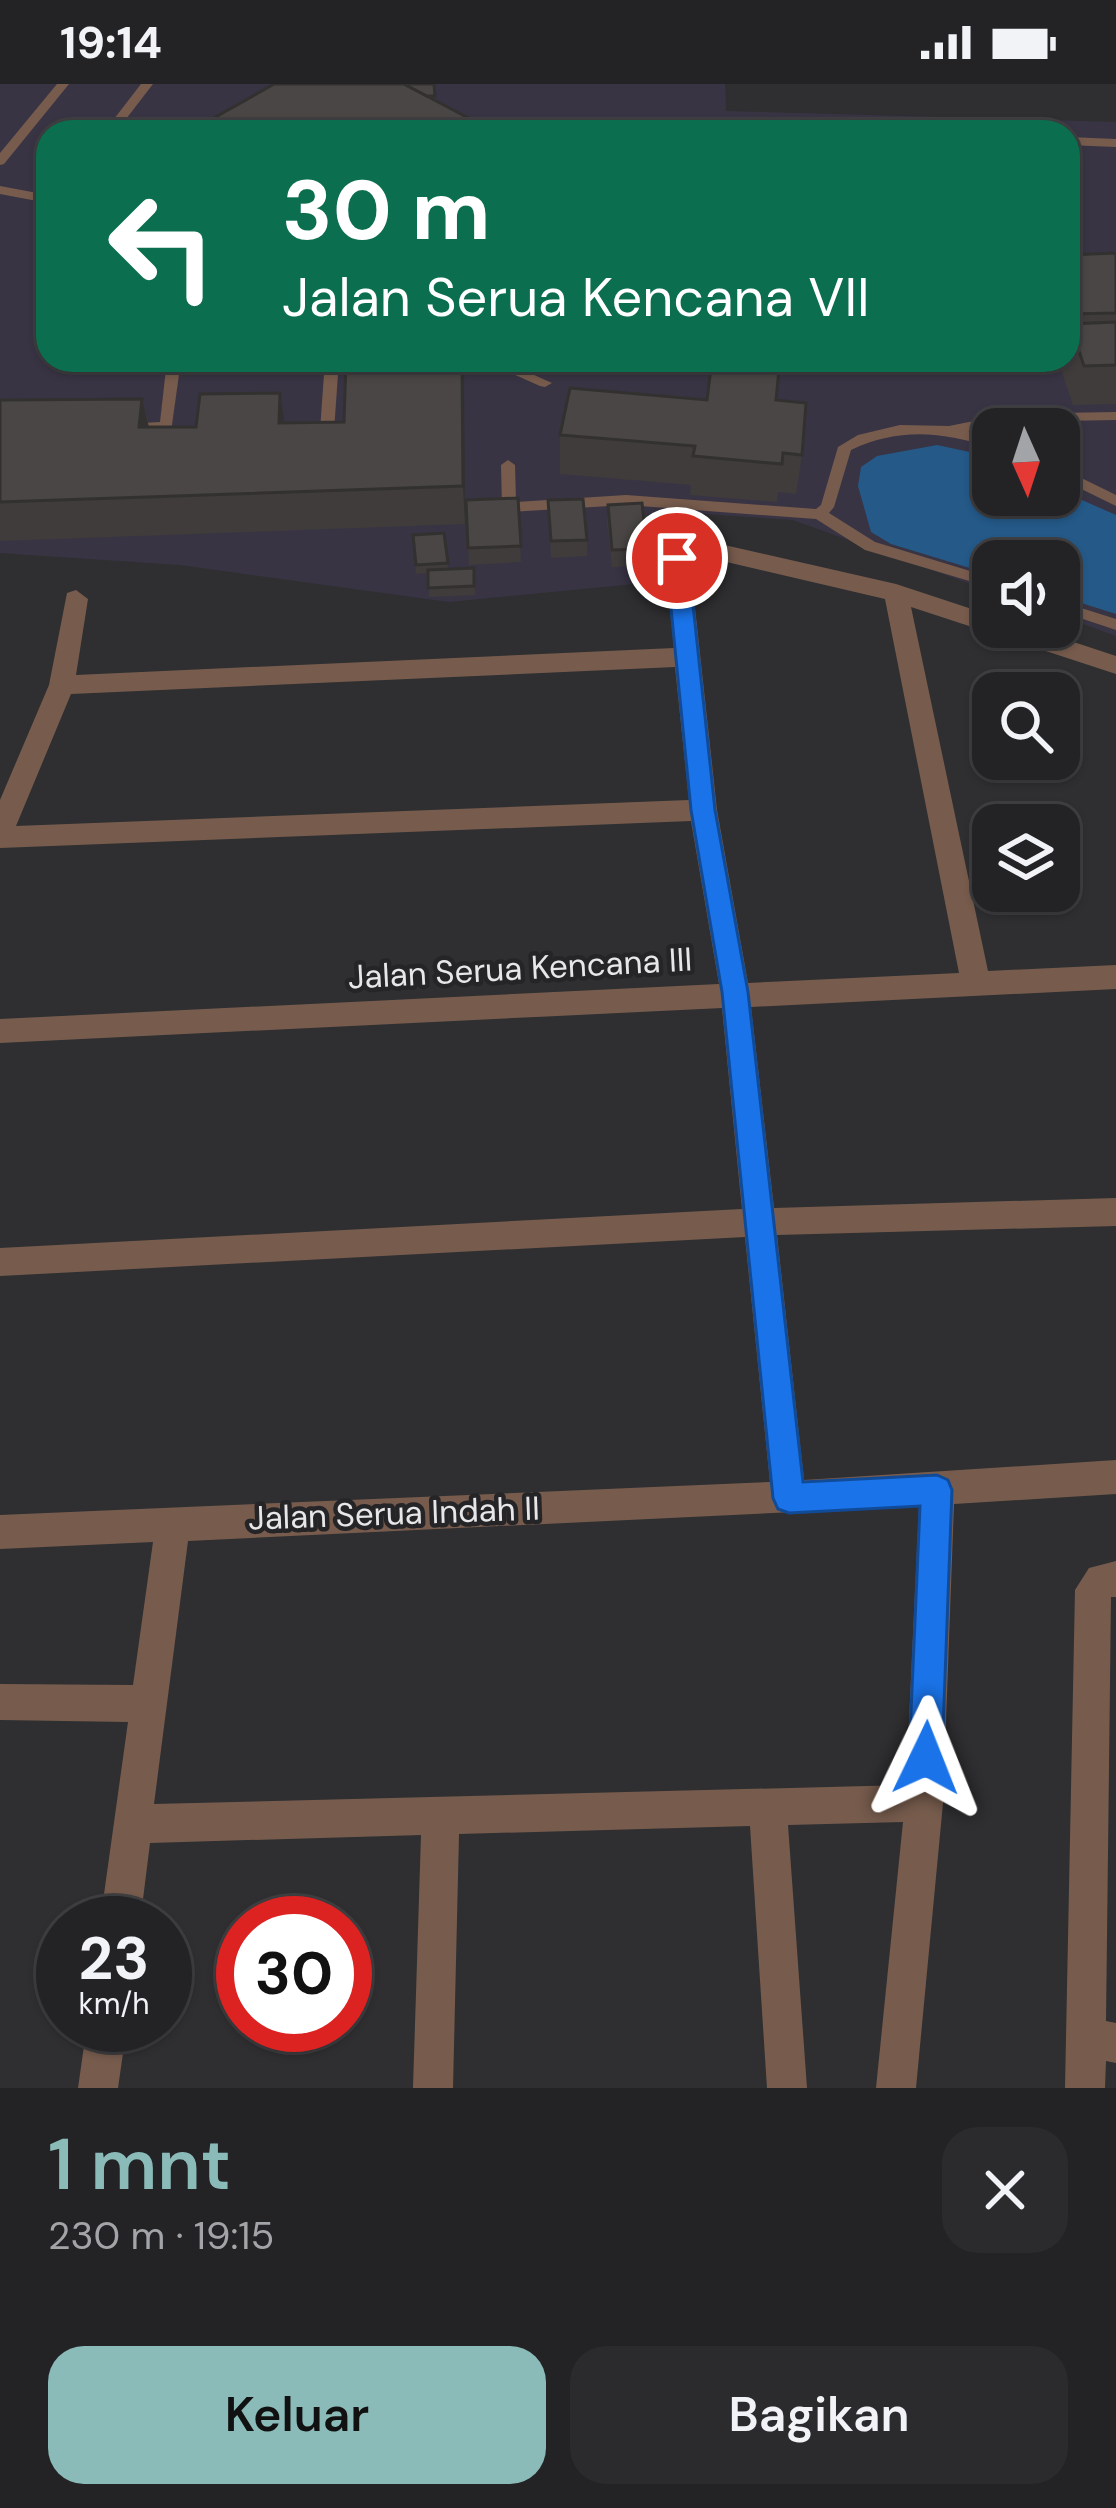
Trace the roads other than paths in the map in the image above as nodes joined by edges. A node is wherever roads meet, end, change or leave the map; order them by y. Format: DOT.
graph roads {
  1 [pos="63,84"];
  2 [pos="147,84"];
  3 [pos="119,120"];
  4 [pos="26,128"];
  5 [pos="36,131"];
  6 [pos="1080,141"];
  7 [pos="1116,148"];
  8 [pos="0,161"];
  9 [pos="0,190"];
  10 [pos="36,197"];
  11 [pos="173,372"];
  12 [pos="331,372"];
  13 [pos="518,372"];
  14 [pos="545,383"];
  15 [pos="1116,416"];
  16 [pos="166,426"];
  17 [pos="118,428"];
  18 [pos="955,429"];
  19 [pos="972,435"];
  20 [pos="326,446"];
  21 [pos="165,453"];
  22 [pos="508,465"];
  23 [pos="1080,483"];
  24 [pos="1116,502"];
  25 [pos="819,514"];
  26 [pos="972,578"];
  27 [pos="896,593"];
  28 [pos="76,599"];
  29 [pos="1080,613"];
  30 [pos="972,618"];
  31 [pos="1116,625"];
  32 [pos="1064,648"];
  33 [pos="685,657"];
  34 [pos="1116,665"];
  35 [pos="62,685"];
  36 [pos="703,810"];
  37 [pos="0,835"];
  38 [pos="1116,977"];
  39 [pos="976,985"];
  40 [pos="735,992"];
  41 [pos="0,1031"];
  42 [pos="1116,1212"];
  43 [pos="757,1222"];
  44 [pos="0,1262"];
  45 [pos="1116,1477"];
  46 [pos="937,1490"];
  47 [pos="789,1498"];
  48 [pos="173,1521"];
  49 [pos="0,1532"];
  50 [pos="1108,1580"];
  51 [pos="0,1702"];
  52 [pos="148,1704"];
  53 [pos="924,1803"];
  54 [pos="768,1804"];
  55 [pos="441,1815"];
  56 [pos="133,1824"];
  57 [pos="124,1896"];
  58 [pos="1101,2040"];
  59 [pos="103,2052"];
  60 [pos="98,2088"];
  61 [pos="433,2088"];
  62 [pos="787,2088"];
  63 [pos="896,2088"];
  64 [pos="1085,2088"];
  1 -- 4 [label="lane"];
  2 -- 3 [label="lane"];
  4 -- 5 [label="lane"];
  4 -- 8 [label="lane"];
  6 -- 7 [label="lane"];
  9 -- 10 [label="lane"];
  11 -- 16 [label="lane"];
  12 -- 20 [label="lane"];
  13 -- 14 [label="lane"];
  15 -- 18 [label="lane"];
  16 -- 17 [label="lane"];
  16 -- 21 [label="lane"];
  18 -- 19 [label="lane"];
  18 -- 25 [label="lane"];
  22 -- 25 [label="lane"];
  23 -- 24 [label="lane"];
  25 -- 26 [label="lane"];
  27 -- 30 [label="street"];
  27 -- 33 [label="street"];
  27 -- 39 [label="street"];
  28 -- 35 [label="street"];
  29 -- 31 [label="lane"];
  32 -- 34 [label="street"];
  33 -- 35 [label="street"];
  33 -- 36 [label="street"];
  35 -- 37 [label="street"];
  36 -- 37 [label="street"];
  36 -- 40 [label="street"];
  38 -- 39 [label="street, Jalan Serua Kencana III"];
  39 -- 40 [label="street, Jalan Serua Kencana III"];
  40 -- 41 [label="street, Jalan Serua Kencana III"];
  40 -- 43 [label="street"];
  42 -- 43 [label="street"];
  43 -- 44 [label="street"];
  43 -- 47 [label="street"];
  45 -- 46 [label="street, Jalan Serua Indah II"];
  46 -- 47 [label="street, Jalan Serua Indah II"];
  46 -- 53 [label="street"];
  47 -- 48 [label="street, Jalan Serua Indah II"];
  48 -- 49 [label="street, Jalan Serua Indah II"];
  48 -- 52 [label="street"];
  50 -- 58 [label="street"];
  51 -- 52 [label="street"];
  52 -- 56 [label="street"];
  53 -- 54 [label="street"];
  53 -- 63 [label="street"];
  54 -- 55 [label="street"];
  54 -- 62 [label="street"];
  55 -- 56 [label="street"];
  55 -- 61 [label="street"];
  56 -- 57 [label="street"];
  58 -- 64 [label="street"];
  59 -- 60 [label="street"];
}
